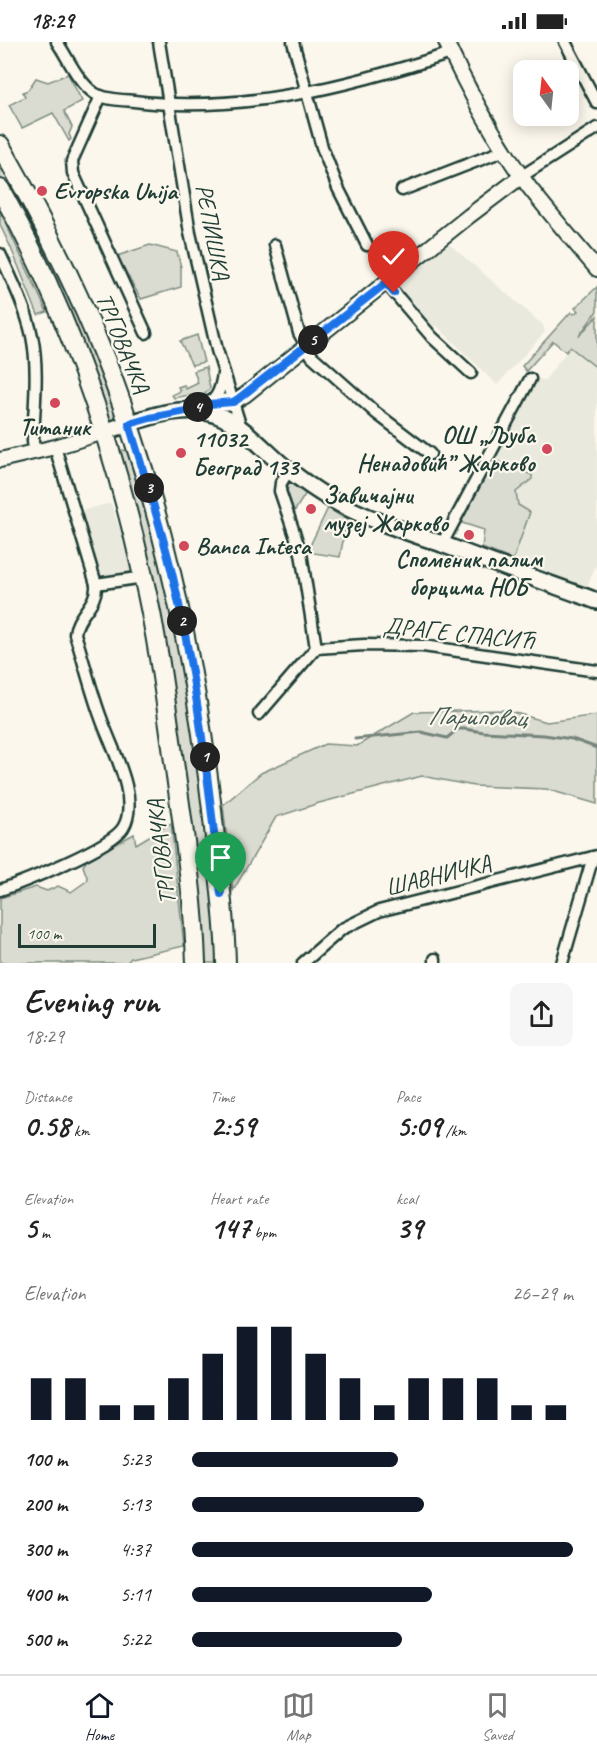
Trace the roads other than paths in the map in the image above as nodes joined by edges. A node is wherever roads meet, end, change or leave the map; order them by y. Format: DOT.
graph roads {
  1 [pos="57,42"];
  2 [pos="159,42"];
  3 [pos="293,42"];
  4 [pos="565,42"];
  5 [pos="449,47"];
  6 [pos="306,93"];
  7 [pos="101,96"];
  8 [pos="597,103"];
  9 [pos="170,105"];
  10 [pos="597,128"];
  11 [pos="0,145"];
  12 [pos="505,150"];
  13 [pos="522,176"];
  14 [pos="0,189"];
  15 [pos="402,190"];
  16 [pos="275,245"];
  17 [pos="368,245"];
  18 [pos="0,254"];
  19 [pos="597,269"];
  20 [pos="386,283"];
  21 [pos="146,333"];
  22 [pos="305,347"];
  23 [pos="224,371"];
  24 [pos="471,373"];
  25 [pos="530,379"];
  26 [pos="233,402"];
  27 [pos="207,408"];
  28 [pos="129,424"];
  29 [pos="241,428"];
  30 [pos="104,432"];
  31 [pos="55,447"];
  32 [pos="34,452"];
  33 [pos="430,454"];
  34 [pos="0,460"];
  35 [pos="289,470"];
  36 [pos="442,544"];
  37 [pos="144,577"];
  38 [pos="96,584"];
  39 [pos="596,597"];
  40 [pos="316,648"];
  41 [pos="597,671"];
  42 [pos="259,714"];
  43 [pos="595,857"];
  44 [pos="0,891"];
  45 [pos="196,963"];
  46 [pos="226,963"];
  47 [pos="303,963"];
  48 [pos="562,963"];
  1 -- 7 [label="street"];
  2 -- 9 [label="street, РЕПИШКА"];
  3 -- 6 [label="street"];
  4 -- 8 [label="street"];
  5 -- 6 [label="street"];
  5 -- 12 [label="street"];
  6 -- 9 [label="street"];
  6 -- 17 [label="street"];
  7 -- 9 [label="street"];
  7 -- 21 [label="street"];
  9 -- 23 [label="street, РЕПИШКА"];
  10 -- 13 [label="street"];
  11 -- 28 [label="main road, ТРГОВАЧКА"];
  12 -- 13 [label="street"];
  12 -- 15 [label="street"];
  13 -- 19 [label="street"];
  13 -- 20 [label="street"];
  14 -- 30 [label="main road, ТРГОВАЧКА"];
  16 -- 22 [label="street"];
  18 -- 32 [label="street"];
  20 -- 22 [label="street"];
  20 -- 24 [label="street"];
  22 -- 26 [label="street"];
  22 -- 33 [label="street"];
  23 -- 26 [label="street, РЕПИШКА"];
  23 -- 27 [label="street"];
  25 -- 36 [label="street"];
  26 -- 27 [label="main road"];
  26 -- 29 [label="street, РЕПИШКА"];
  27 -- 28 [label="main road"];
  27 -- 29 [label="main road"];
  28 -- 30 [label="main road"];
  28 -- 46 [label="main road, ТРГОВАЧКА"];
  29 -- 35 [label="main road"];
  30 -- 31 [label="street"];
  30 -- 37 [label="main road, ТРГОВАЧКА"];
  31 -- 32 [label="street"];
  31 -- 38 [label="street"];
  32 -- 34 [label="street"];
  35 -- 36 [label="main road"];
  35 -- 40 [label="street"];
  36 -- 39 [label="main road"];
  37 -- 38 [label="street"];
  37 -- 45 [label="main road, ТРГОВАЧКА"];
  38 -- 44 [label="street"];
  40 -- 41 [label="street, ДРАГЕ СПАСИЋ"];
  40 -- 42 [label="street"];
  43 -- 47 [label="street, ШАВНИЧКА"];
  43 -- 48 [label="street"];
}
